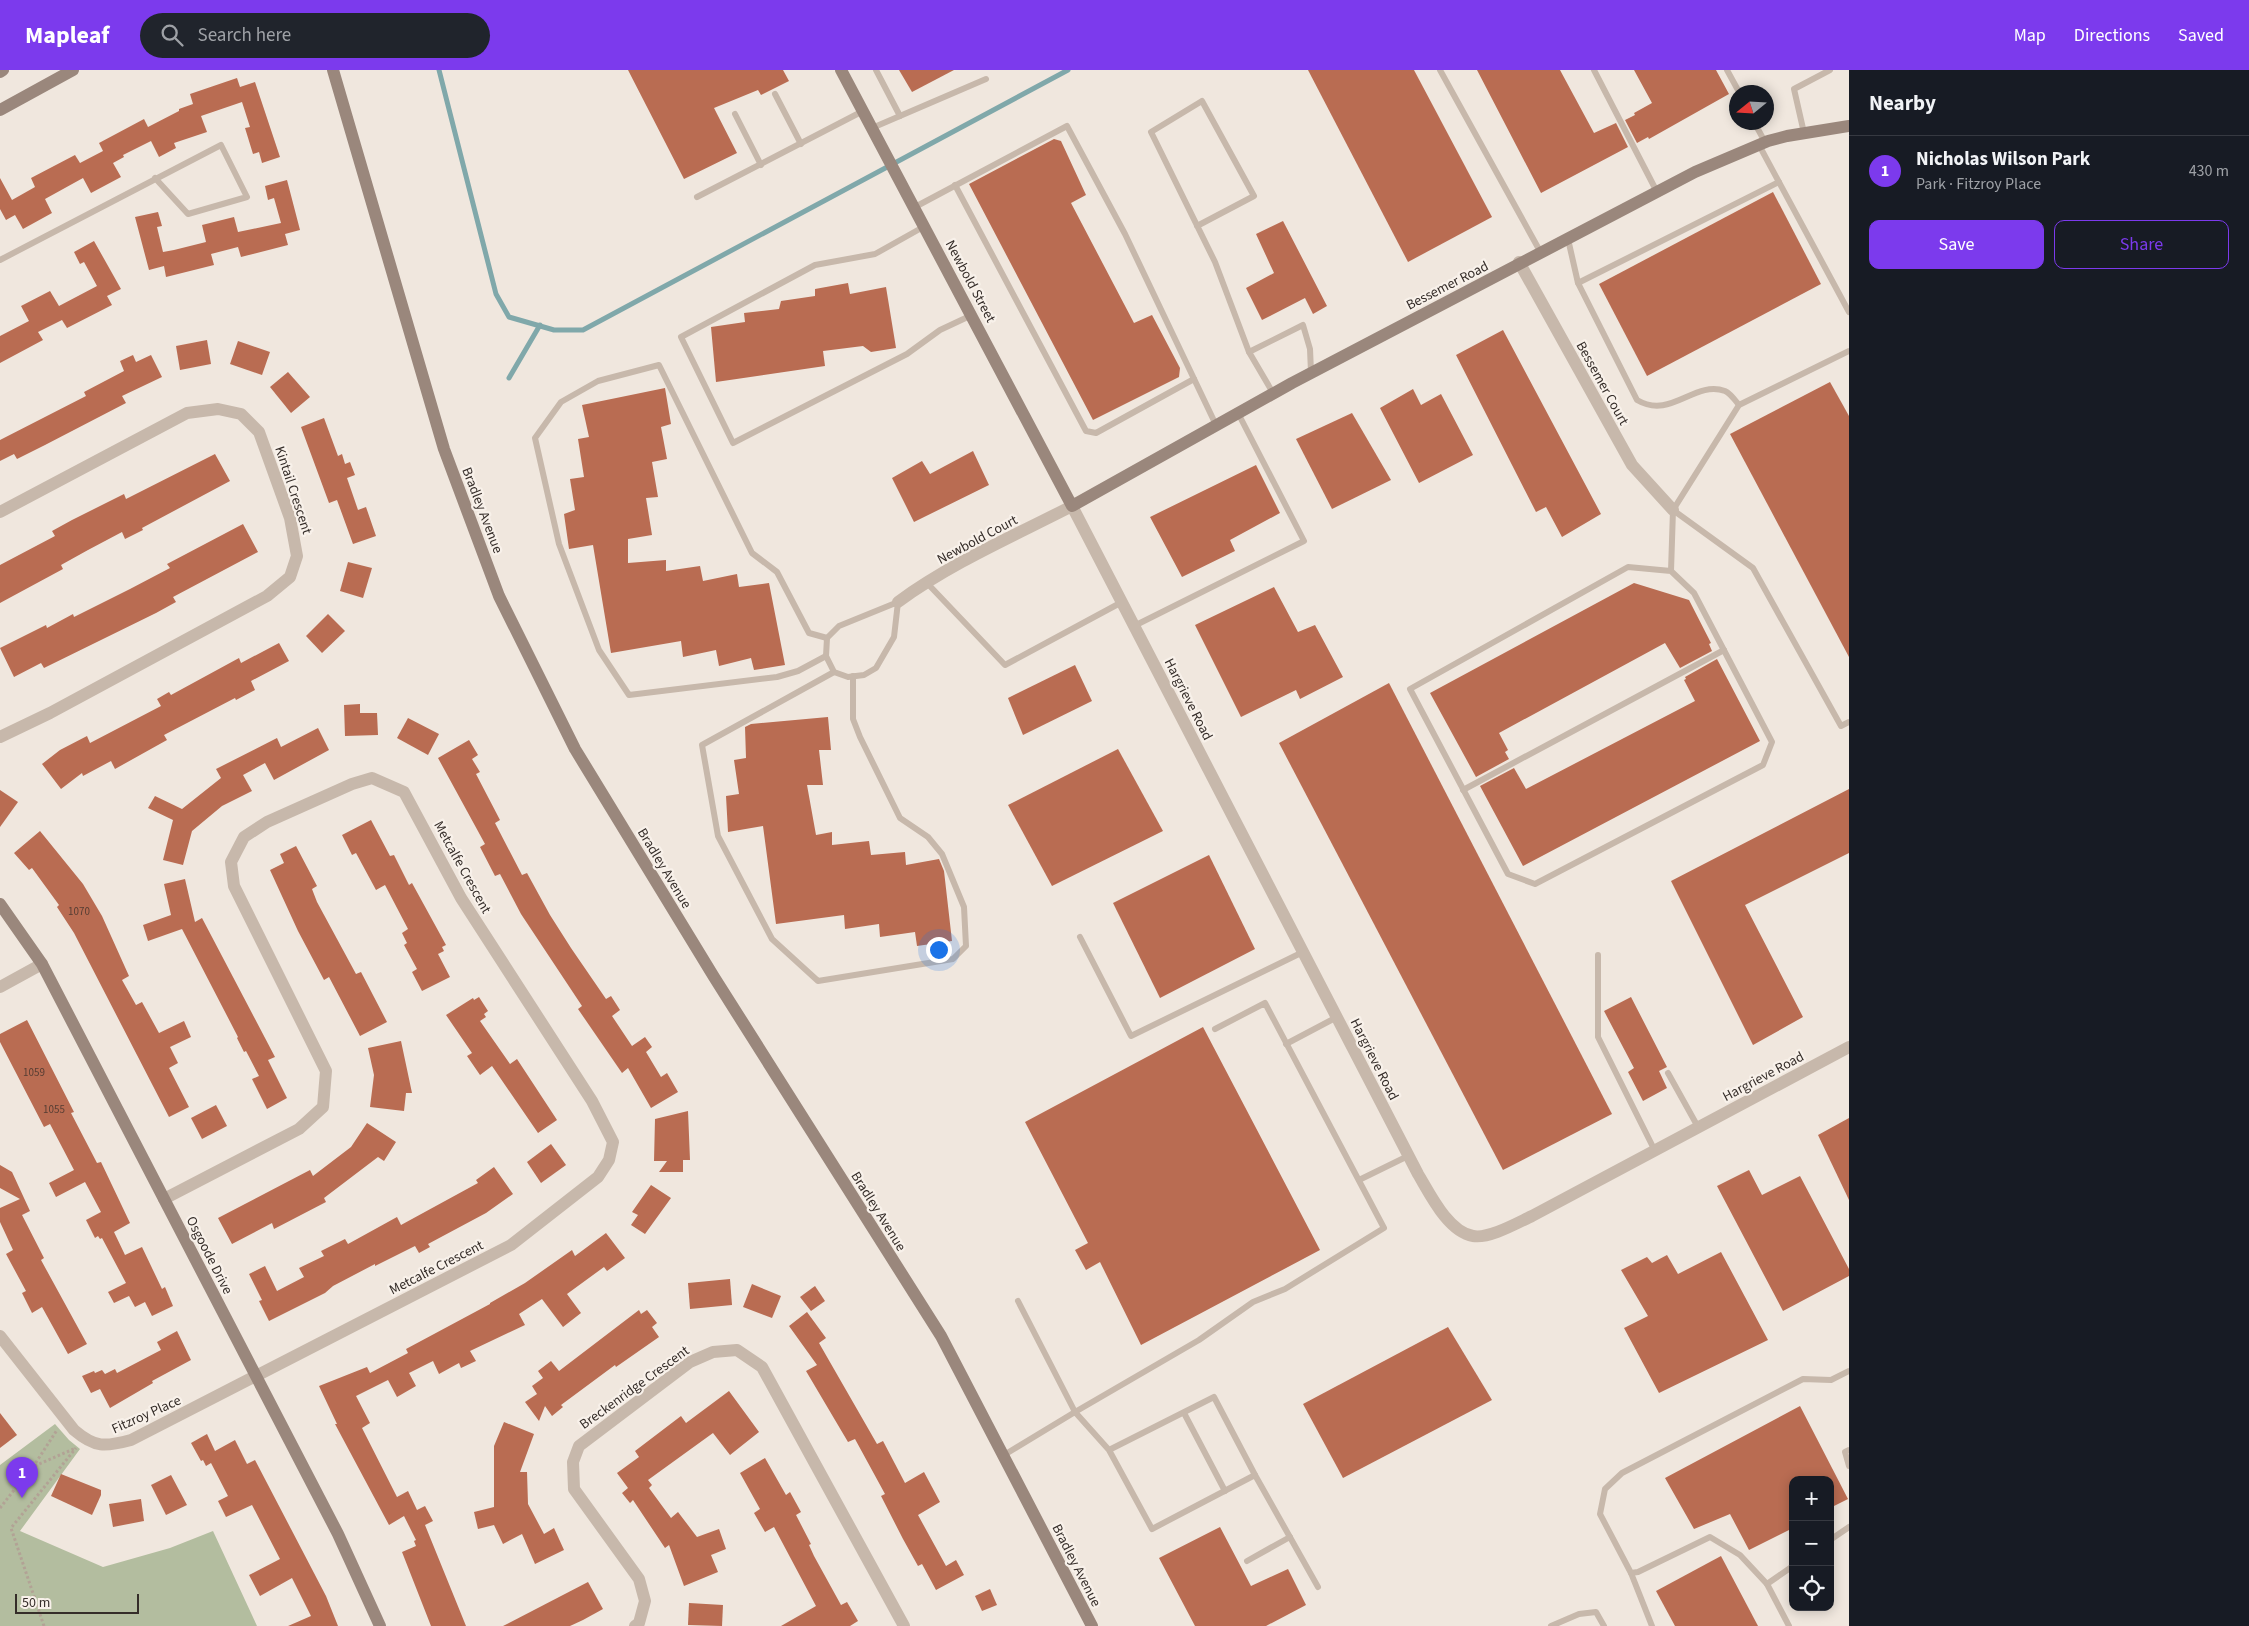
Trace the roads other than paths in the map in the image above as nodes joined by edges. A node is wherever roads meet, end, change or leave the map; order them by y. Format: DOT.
graph roads {
  1 [pos="73,70"];
  2 [pos="333,70"];
  3 [pos="841,70"];
  4 [pos="876,70"];
  5 [pos="1440,70"];
  6 [pos="1594,70"];
  7 [pos="1727,70"];
  8 [pos="1830,70"];
  9 [pos="986,79"];
  10 [pos="1735,85"];
  11 [pos="775,94"];
  12 [pos="0,110"];
  13 [pos="863,112"];
  14 [pos="736,114"];
  15 [pos="900,116"];
  16 [pos="1849,126"];
  17 [pos="872,128"];
  18 [pos="1757,130"];
  19 [pos="1804,133"];
  20 [pos="1762,143"];
  21 [pos="801,144"];
  22 [pos="761,165"];
  23 [pos="155,178"];
  24 [pos="1779,182"];
  25 [pos="955,185"];
  26 [pos="1657,192"];
  27 [pos="697,198"];
  28 [pos="915,207"];
  29 [pos="925,226"];
  30 [pos="1197,226"];
  31 [pos="1568,239"];
  32 [pos="1541,253"];
  33 [pos="0,260"];
  34 [pos="1519,262"];
  35 [pos="1578,283"];
  36 [pos="1849,312"];
  37 [pos="972,315"];
  38 [pos="1849,351"];
  39 [pos="1249,352"];
  40 [pos="1311,372"];
  41 [pos="1194,380"];
  42 [pos="1273,393"];
  43 [pos="1739,404"];
  44 [pos="1238,413"];
  45 [pos="1216,425"];
  46 [pos="1072,506"];
  47 [pos="1674,510"];
  48 [pos="0,512"];
  49 [pos="1671,571"];
  50 [pos="927,583"];
  51 [pos="898,602"];
  52 [pos="1122,602"];
  53 [pos="1134,626"];
  54 [pos="827,638"];
  55 [pos="1724,650"];
  56 [pos="826,656"];
  57 [pos="834,672"];
  58 [pos="853,676"];
  59 [pos="1849,722"];
  60 [pos="0,737"];
  61 [pos="1464,790"];
  62 [pos="0,904"];
  63 [pos="1080,937"];
  64 [pos="1303,952"];
  65 [pos="1598,955"];
  66 [pos="42,964"];
  67 [pos="0,987"];
  68 [pos="1336,1017"];
  69 [pos="1215,1029"];
  70 [pos="1286,1044"];
  71 [pos="1849,1046"];
  72 [pos="1668,1073"];
  73 [pos="1698,1127"];
  74 [pos="1655,1150"];
  75 [pos="1408,1156"];
  76 [pos="1358,1180"];
  77 [pos="164,1199"];
  78 [pos="1018,1301"];
  79 [pos="0,1336"];
  80 [pos="1849,1371"];
  81 [pos="256,1377"];
  82 [pos="1075,1412"];
  83 [pos="1184,1413"];
  84 [pos="1110,1450"];
  85 [pos="1849,1450"];
  86 [pos="1004,1455"];
  87 [pos="1849,1466"];
  88 [pos="1255,1475"];
  89 [pos="1226,1491"];
  90 [pos="1849,1527"];
  91 [pos="1290,1537"];
  92 [pos="1834,1537"];
  93 [pos="1247,1561"];
  94 [pos="1789,1569"];
  95 [pos="1631,1573"];
  96 [pos="1767,1584"];
  97 [pos="1318,1587"];
  98 [pos="380,1626"];
  99 [pos="635,1626"];
  100 [pos="904,1626"];
  101 [pos="1092,1626"];
  102 [pos="1551,1626"];
  103 [pos="1604,1626"];
  104 [pos="1652,1626"];
  105 [pos="1789,1626"];
  1 -- 12 [label="street"];
  2 -- 86 [label="street, Bradley Avenue"];
  3 -- 13 [label="street, Newbold Street"];
  4 -- 15 [label="lane"];
  5 -- 32 [label="lane"];
  6 -- 26 [label="lane"];
  7 -- 10 [label="lane"];
  8 -- 19 [label="lane"];
  9 -- 15 [label="lane"];
  11 -- 21 [label="lane"];
  13 -- 17 [label="street, Newbold Street"];
  13 -- 21 [label="lane"];
  14 -- 22 [label="lane"];
  15 -- 17 [label="lane"];
  16 -- 19 [label="street, Bessemer Road"];
  17 -- 28 [label="street, Newbold Street"];
  18 -- 20 [label="lane"];
  19 -- 20 [label="street, Bessemer Road"];
  20 -- 24 [label="lane"];
  20 -- 26 [label="street, Bessemer Road"];
  21 -- 22 [label="lane"];
  22 -- 27 [label="lane"];
  23 -- 23 [label="lane"];
  23 -- 33 [label="lane"];
  24 -- 35 [label="lane"];
  24 -- 36 [label="lane"];
  25 -- 28 [label="lane"];
  25 -- 41 [label="lane"];
  25 -- 41 [label="lane"];
  26 -- 31 [label="street, Bessemer Road"];
  28 -- 29 [label="street, Newbold Street"];
  29 -- 37 [label="street, Newbold Street"];
  29 -- 37 [label="lane"];
  30 -- 30 [label="lane"];
  30 -- 39 [label="lane"];
  31 -- 32 [label="street, Bessemer Road"];
  31 -- 35 [label="lane"];
  32 -- 34 [label="street, Bessemer Road"];
  34 -- 40 [label="street, Bessemer Road"];
  34 -- 47 [label="street, Bessemer Court"];
  35 -- 43 [label="lane"];
  37 -- 46 [label="street, Newbold Street"];
  38 -- 43 [label="lane"];
  39 -- 40 [label="lane"];
  39 -- 42 [label="lane"];
  40 -- 42 [label="street, Bessemer Road"];
  41 -- 45 [label="lane"];
  42 -- 44 [label="street, Bessemer Road"];
  43 -- 47 [label="lane"];
  44 -- 45 [label="street, Bessemer Road"];
  44 -- 53 [label="lane"];
  45 -- 46 [label="street, Bessemer Road"];
  46 -- 50 [label="street, Newbold Court"];
  46 -- 52 [label="street, Hargrieve Road"];
  47 -- 49 [label="lane"];
  47 -- 59 [label="lane"];
  48 -- 60 [label="street, Kintail Crescent"];
  49 -- 55 [label="lane"];
  49 -- 61 [label="lane"];
  50 -- 51 [label="street, Newbold Court"];
  50 -- 52 [label="lane"];
  51 -- 54 [label="lane"];
  51 -- 58 [label="lane"];
  52 -- 53 [label="street, Hargrieve Road"];
  53 -- 64 [label="street, Hargrieve Road"];
  54 -- 56 [label="lane"];
  54 -- 56 [label="lane"];
  55 -- 61 [label="lane"];
  55 -- 61 [label="lane"];
  56 -- 57 [label="lane"];
  57 -- 58 [label="lane"];
  57 -- 58 [label="lane"];
  62 -- 66 [label="street, Osgoode Drive"];
  63 -- 64 [label="lane"];
  64 -- 68 [label="street, Hargrieve Road"];
  65 -- 74 [label="lane"];
  66 -- 67 [label="street"];
  66 -- 77 [label="street, Osgoode Drive"];
  68 -- 70 [label="lane"];
  68 -- 75 [label="street, Hargrieve Road"];
  69 -- 70 [label="lane"];
  70 -- 76 [label="lane"];
  71 -- 73 [label="street, Hargrieve Road"];
  72 -- 73 [label="lane"];
  73 -- 74 [label="street, Hargrieve Road"];
  74 -- 75 [label="street, Hargrieve Road"];
  75 -- 76 [label="lane"];
  76 -- 82 [label="lane"];
  77 -- 81 [label="street, Osgoode Drive"];
  77 -- 81 [label="street, Metcalfe Crescent"];
  78 -- 82 [label="lane"];
  79 -- 81 [label="street, Fitzroy Place"];
  80 -- 95 [label="lane"];
  81 -- 98 [label="street, Osgoode Drive"];
  82 -- 84 [label="lane"];
  82 -- 86 [label="lane"];
  83 -- 84 [label="lane"];
  83 -- 88 [label="lane"];
  83 -- 89 [label="lane"];
  84 -- 89 [label="lane"];
  85 -- 87 [label="lane"];
  86 -- 101 [label="street, Bradley Avenue"];
  88 -- 89 [label="lane"];
  88 -- 91 [label="lane"];
  90 -- 92 [label="lane"];
  91 -- 93 [label="lane"];
  91 -- 97 [label="lane"];
  94 -- 96 [label="lane"];
  95 -- 96 [label="lane"];
  95 -- 104 [label="lane"];
  96 -- 105 [label="lane"];
  99 -- 100 [label="street, Breckenridge Crescent"];
  102 -- 103 [label="lane"];
}
